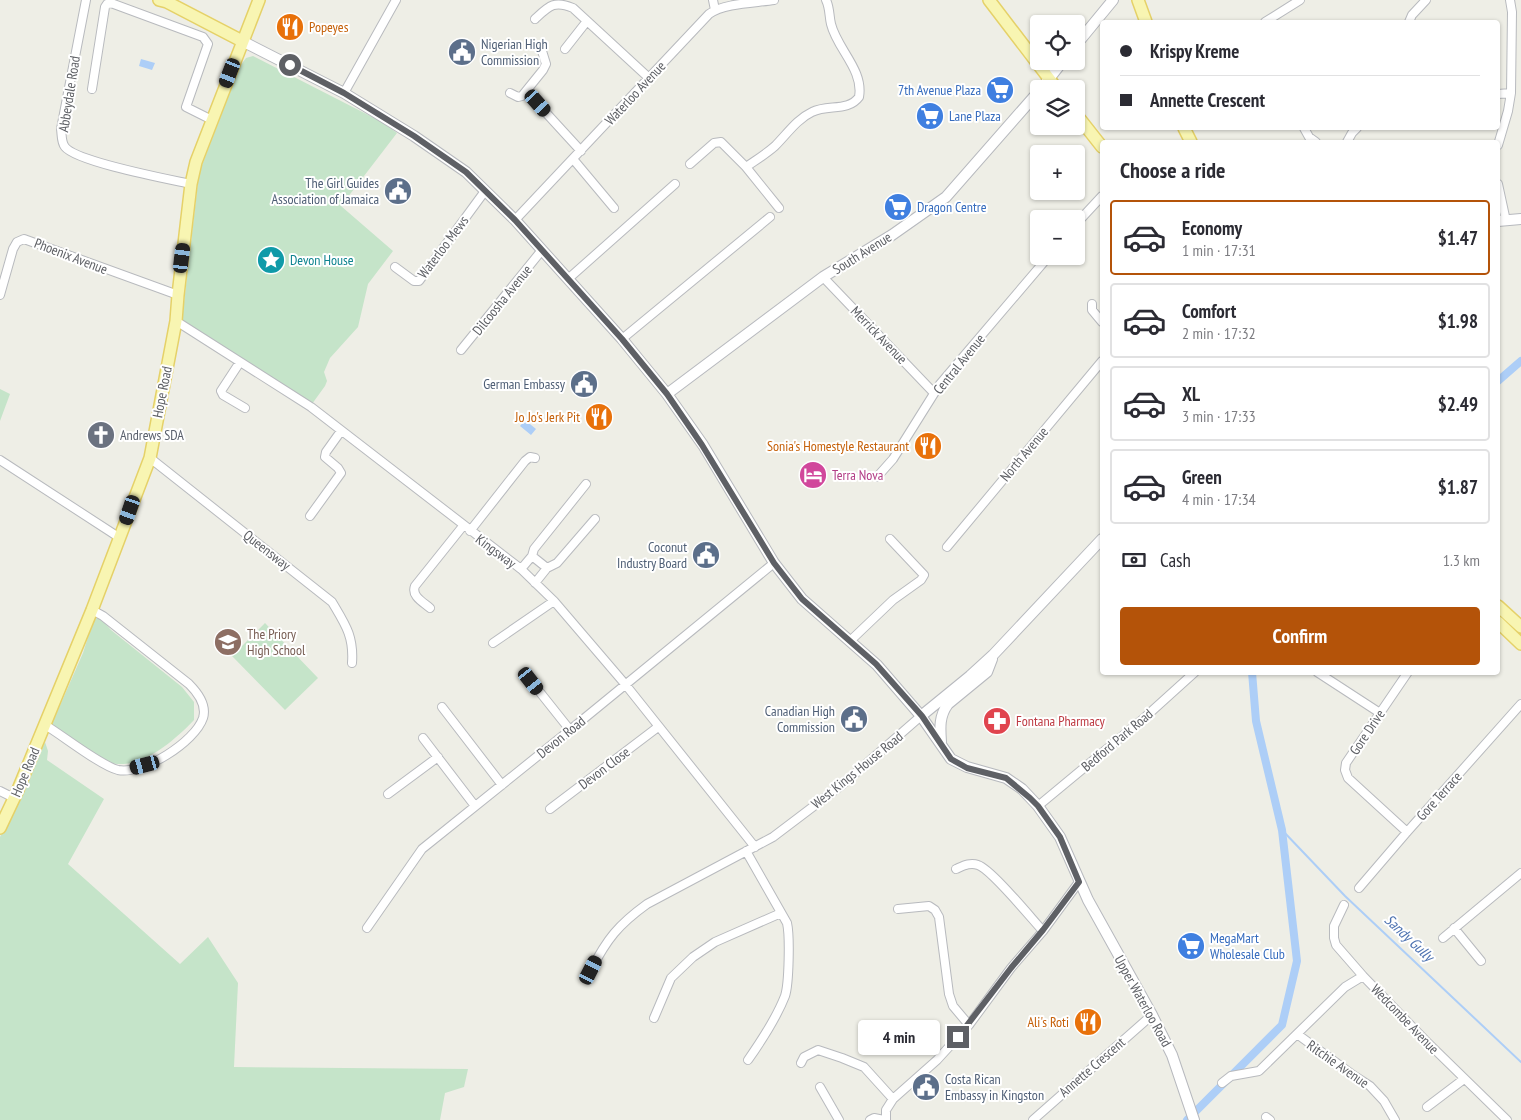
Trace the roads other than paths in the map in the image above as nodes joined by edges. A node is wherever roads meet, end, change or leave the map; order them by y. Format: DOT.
graph roads {
  1 [pos="86,0"];
  2 [pos="159,0"];
  3 [pos="259,0"];
  4 [pos="396,0"];
  5 [pos="713,0"];
  6 [pos="774,0"];
  7 [pos="826,0"];
  8 [pos="989,0"];
  9 [pos="1114,0"];
  10 [pos="1138,0"];
  11 [pos="1300,0"];
  12 [pos="1426,0"];
  13 [pos="1510,0"];
  14 [pos="760,1"];
  15 [pos="714,10"];
  16 [pos="535,19"];
  17 [pos="1145,20"];
  18 [pos="1268,20"];
  19 [pos="1410,20"];
  20 [pos="587,21"];
  21 [pos="1085,34"];
  22 [pos="242,42"];
  23 [pos="565,49"];
  24 [pos="542,51"];
  25 [pos="1056,70"];
  26 [pos="649,78"];
  27 [pos="1049,79"];
  28 [pos="92,89"];
  29 [pos="526,91"];
  30 [pos="344,93"];
  31 [pos="510,93"];
  32 [pos="1511,93"];
  33 [pos="1500,94"];
  34 [pos="1030,101"];
  35 [pos="212,120"];
  36 [pos="1085,125"];
  37 [pos="1305,130"];
  38 [pos="1313,140"];
  39 [pos="1499,140"];
  40 [pos="1100,144"];
  41 [pos="581,150"];
  42 [pos="573,159"];
  43 [pos="690,164"];
  44 [pos="746,167"];
  45 [pos="191,184"];
  46 [pos="675,184"];
  47 [pos="485,190"];
  48 [pos="1100,198"];
  49 [pos="1500,202"];
  50 [pos="614,208"];
  51 [pos="779,208"];
  52 [pos="1085,214"];
  53 [pos="770,217"];
  54 [pos="515,220"];
  55 [pos="1521,220"];
  56 [pos="1502,221"];
  57 [pos="542,250"];
  58 [pos="1041,265"];
  59 [pos="395,268"];
  60 [pos="824,277"];
  61 [pos="568,279"];
  62 [pos="0,295"];
  63 [pos="178,295"];
  64 [pos="1092,304"];
  65 [pos="1100,320"];
  66 [pos="176,321"];
  67 [pos="622,339"];
  68 [pos="461,350"];
  69 [pos="240,362"];
  70 [pos="1100,363"];
  71 [pos="934,393"];
  72 [pos="667,394"];
  73 [pos="245,408"];
  74 [pos="341,431"];
  75 [pos="150,458"];
  76 [pos="535,458"];
  77 [pos="0,460"];
  78 [pos="877,477"];
  79 [pos="586,484"];
  80 [pos="310,516"];
  81 [pos="595,519"];
  82 [pos="466,528"];
  83 [pos="120,538"];
  84 [pos="890,539"];
  85 [pos="1100,541"];
  86 [pos="947,547"];
  87 [pos="532,556"];
  88 [pos="774,563"];
  89 [pos="547,568"];
  90 [pos="521,569"];
  91 [pos="535,583"];
  92 [pos="554,601"];
  93 [pos="430,608"];
  94 [pos="1500,608"];
  95 [pos="92,610"];
  96 [pos="1500,624"];
  97 [pos="1521,627"];
  98 [pos="850,641"];
  99 [pos="493,643"];
  100 [pos="1521,644"];
  101 [pos="993,655"];
  102 [pos="352,663"];
  103 [pos="1192,675"];
  104 [pos="1322,675"];
  105 [pos="1406,675"];
  106 [pos="531,681"];
  107 [pos="625,684"];
  108 [pos="1521,704"];
  109 [pos="442,706"];
  110 [pos="1380,713"];
  111 [pos="922,716"];
  112 [pos="45,725"];
  113 [pos="658,727"];
  114 [pos="570,730"];
  115 [pos="424,738"];
  116 [pos="941,744"];
  117 [pos="438,756"];
  118 [pos="502,785"];
  119 [pos="0,791"];
  120 [pos="388,794"];
  121 [pos="14,798"];
  122 [pos="475,806"];
  123 [pos="1038,806"];
  124 [pos="550,809"];
  125 [pos="0,828"];
  126 [pos="1407,832"];
  127 [pos="755,847"];
  128 [pos="746,852"];
  129 [pos="956,869"];
  130 [pos="1521,873"];
  131 [pos="1079,882"];
  132 [pos="1359,888"];
  133 [pos="1344,905"];
  134 [pos="898,909"];
  135 [pos="781,912"];
  136 [pos="367,928"];
  137 [pos="1454,928"];
  138 [pos="1043,930"];
  139 [pos="1444,938"];
  140 [pos="1481,961"];
  141 [pos="591,970"];
  142 [pos="1363,976"];
  143 [pos="1152,1016"];
  144 [pos="654,1018"];
  145 [pos="969,1025"];
  146 [pos="1297,1034"];
  147 [pos="748,1060"];
  148 [pos="801,1063"];
  149 [pos="1464,1079"];
  150 [pos="1222,1083"];
  151 [pos="820,1087"];
  152 [pos="893,1098"];
  153 [pos="1427,1107"];
  154 [pos="839,1120"];
  155 [pos="870,1120"];
  156 [pos="885,1120"];
  157 [pos="1033,1120"];
  158 [pos="1194,1120"];
  159 [pos="1395,1120"];
  160 [pos="1507,1120"];
  1 -- 45 [label="street, Abbeydale Road"];
  2 -- 22 [label="main road"];
  3 -- 22 [label="main road, Hope Road"];
  4 -- 30 [label="street"];
  5 -- 15 [label="street"];
  6 -- 14 [label="street"];
  7 -- 44 [label="street"];
  8 -- 27 [label="main road"];
  9 -- 21 [label="main road"];
  10 -- 17 [label="main road"];
  11 -- 18 [label="street"];
  12 -- 19 [label="street"];
  13 -- 32 [label="street"];
  14 -- 15 [label="street"];
  15 -- 26 [label="street, Waterloo Avenue"];
  16 -- 20 [label="street"];
  20 -- 23 [label="street"];
  20 -- 26 [label="street"];
  22 -- 30 [label="main road, Upper Waterloo Road"];
  22 -- 35 [label="main road, Hope Road"];
  24 -- 29 [label="street"];
  25 -- 27 [label="main road, South Avenue"];
  26 -- 41 [label="street, Waterloo Avenue"];
  28 -- 35 [label="street"];
  29 -- 31 [label="street"];
  29 -- 41 [label="street"];
  30 -- 47 [label="main road, Upper Waterloo Road"];
  32 -- 33 [label="street"];
  32 -- 39 [label="street"];
  34 -- 60 [label="main road, South Avenue"];
  35 -- 45 [label="main road, Hope Road"];
  36 -- 40 [label="main road"];
  37 -- 38 [label="street"];
  41 -- 42 [label="street, Waterloo Avenue"];
  42 -- 50 [label="street"];
  42 -- 54 [label="street, Waterloo Avenue"];
  43 -- 44 [label="street"];
  44 -- 51 [label="street"];
  45 -- 63 [label="main road, Hope Road"];
  46 -- 61 [label="street"];
  47 -- 54 [label="main road, Upper Waterloo Road"];
  47 -- 59 [label="street, Waterloo Mews"];
  48 -- 52 [label="street"];
  49 -- 56 [label="street"];
  53 -- 67 [label="street"];
  54 -- 57 [label="main road, Upper Waterloo Road"];
  55 -- 56 [label="main road"];
  57 -- 61 [label="main road, Upper Waterloo Road"];
  57 -- 68 [label="street, Dilcoosha Avenue"];
  58 -- 71 [label="street, Central Avenue"];
  60 -- 71 [label="street, Merrick Avenue"];
  60 -- 72 [label="main road, South Avenue"];
  61 -- 67 [label="main road, Upper Waterloo Road"];
  62 -- 63 [label="street, Phoenix Avenue"];
  63 -- 66 [label="main road, Hope Road"];
  64 -- 65 [label="street"];
  66 -- 69 [label="street, Kingsway"];
  66 -- 75 [label="main road, Hope Road"];
  67 -- 72 [label="main road, Upper Waterloo Road"];
  69 -- 73 [label="street"];
  69 -- 74 [label="street, Kingsway"];
  70 -- 86 [label="street, North Avenue"];
  71 -- 78 [label="street, Central Avenue"];
  72 -- 88 [label="main road, Upper Waterloo Road"];
  74 -- 80 [label="street"];
  74 -- 82 [label="street, Kingsway"];
  75 -- 83 [label="main road, Hope Road"];
  75 -- 102 [label="street, Queensway"];
  76 -- 82 [label="street"];
  77 -- 83 [label="street"];
  79 -- 87 [label="street"];
  81 -- 89 [label="street"];
  82 -- 90 [label="street, Kingsway"];
  82 -- 93 [label="street"];
  83 -- 95 [label="main road, Hope Road"];
  84 -- 98 [label="street"];
  85 -- 101 [label="main road, West Kings House Road"];
  87 -- 89 [label="street"];
  87 -- 90 [label="street"];
  88 -- 98 [label="main road, Upper Waterloo Road"];
  88 -- 107 [label="street, Devon Road"];
  89 -- 91 [label="street"];
  90 -- 91 [label="street, Kingsway"];
  91 -- 92 [label="street, Kingsway"];
  92 -- 99 [label="street"];
  92 -- 107 [label="street, Kingsway"];
  94 -- 97 [label="main road"];
  95 -- 112 [label="main road, Hope Road"];
  95 -- 112 [label="street"];
  96 -- 100 [label="main road"];
  98 -- 111 [label="main road, Upper Waterloo Road"];
  101 -- 111 [label="main road, West Kings House Road"];
  101 -- 116 [label="main road"];
  103 -- 123 [label="street, Bedford Park Road"];
  104 -- 110 [label="street"];
  105 -- 110 [label="street, Gore Drive"];
  106 -- 114 [label="street"];
  107 -- 113 [label="street, Kingsway"];
  107 -- 114 [label="street, Devon Road"];
  108 -- 126 [label="street, Gore Terrace"];
  109 -- 118 [label="street"];
  110 -- 126 [label="street, Gore Drive"];
  111 -- 116 [label="main road, Upper Waterloo Road"];
  111 -- 127 [label="street, West Kings House Road"];
  112 -- 121 [label="main road, Hope Road"];
  113 -- 124 [label="street, Devon Close"];
  113 -- 127 [label="street, Kingsway"];
  114 -- 118 [label="street, Devon Road"];
  115 -- 117 [label="street"];
  116 -- 123 [label="main road, Upper Waterloo Road"];
  117 -- 120 [label="street"];
  117 -- 122 [label="street"];
  118 -- 122 [label="street, Devon Road"];
  119 -- 121 [label="street"];
  121 -- 125 [label="main road, Hope Road"];
  122 -- 136 [label="street, Devon Road"];
  123 -- 131 [label="main road, Upper Waterloo Road"];
  126 -- 132 [label="street, Gore Terrace"];
  127 -- 128 [label="street, West Kings House Road"];
  128 -- 135 [label="street"];
  128 -- 141 [label="street, West Kings House Road"];
  129 -- 138 [label="street"];
  130 -- 137 [label="street"];
  131 -- 138 [label="street"];
  131 -- 143 [label="main road, Upper Waterloo Road"];
  133 -- 142 [label="street, Wedcombe Avenue"];
  134 -- 145 [label="street"];
  135 -- 144 [label="street"];
  135 -- 147 [label="street"];
  137 -- 139 [label="street"];
  137 -- 140 [label="street"];
  138 -- 145 [label="street"];
  142 -- 146 [label="street"];
  142 -- 149 [label="street, Wedcombe Avenue"];
  143 -- 157 [label="street, Annette Crescent"];
  143 -- 158 [label="main road, Upper Waterloo Road"];
  145 -- 152 [label="street"];
  146 -- 150 [label="street"];
  146 -- 159 [label="street, Ritchie Avenue"];
  148 -- 152 [label="street"];
  149 -- 153 [label="street"];
  149 -- 160 [label="street, Wedcombe Avenue"];
  151 -- 154 [label="street"];
  152 -- 156 [label="street"];
  155 -- 156 [label="street"];
}
